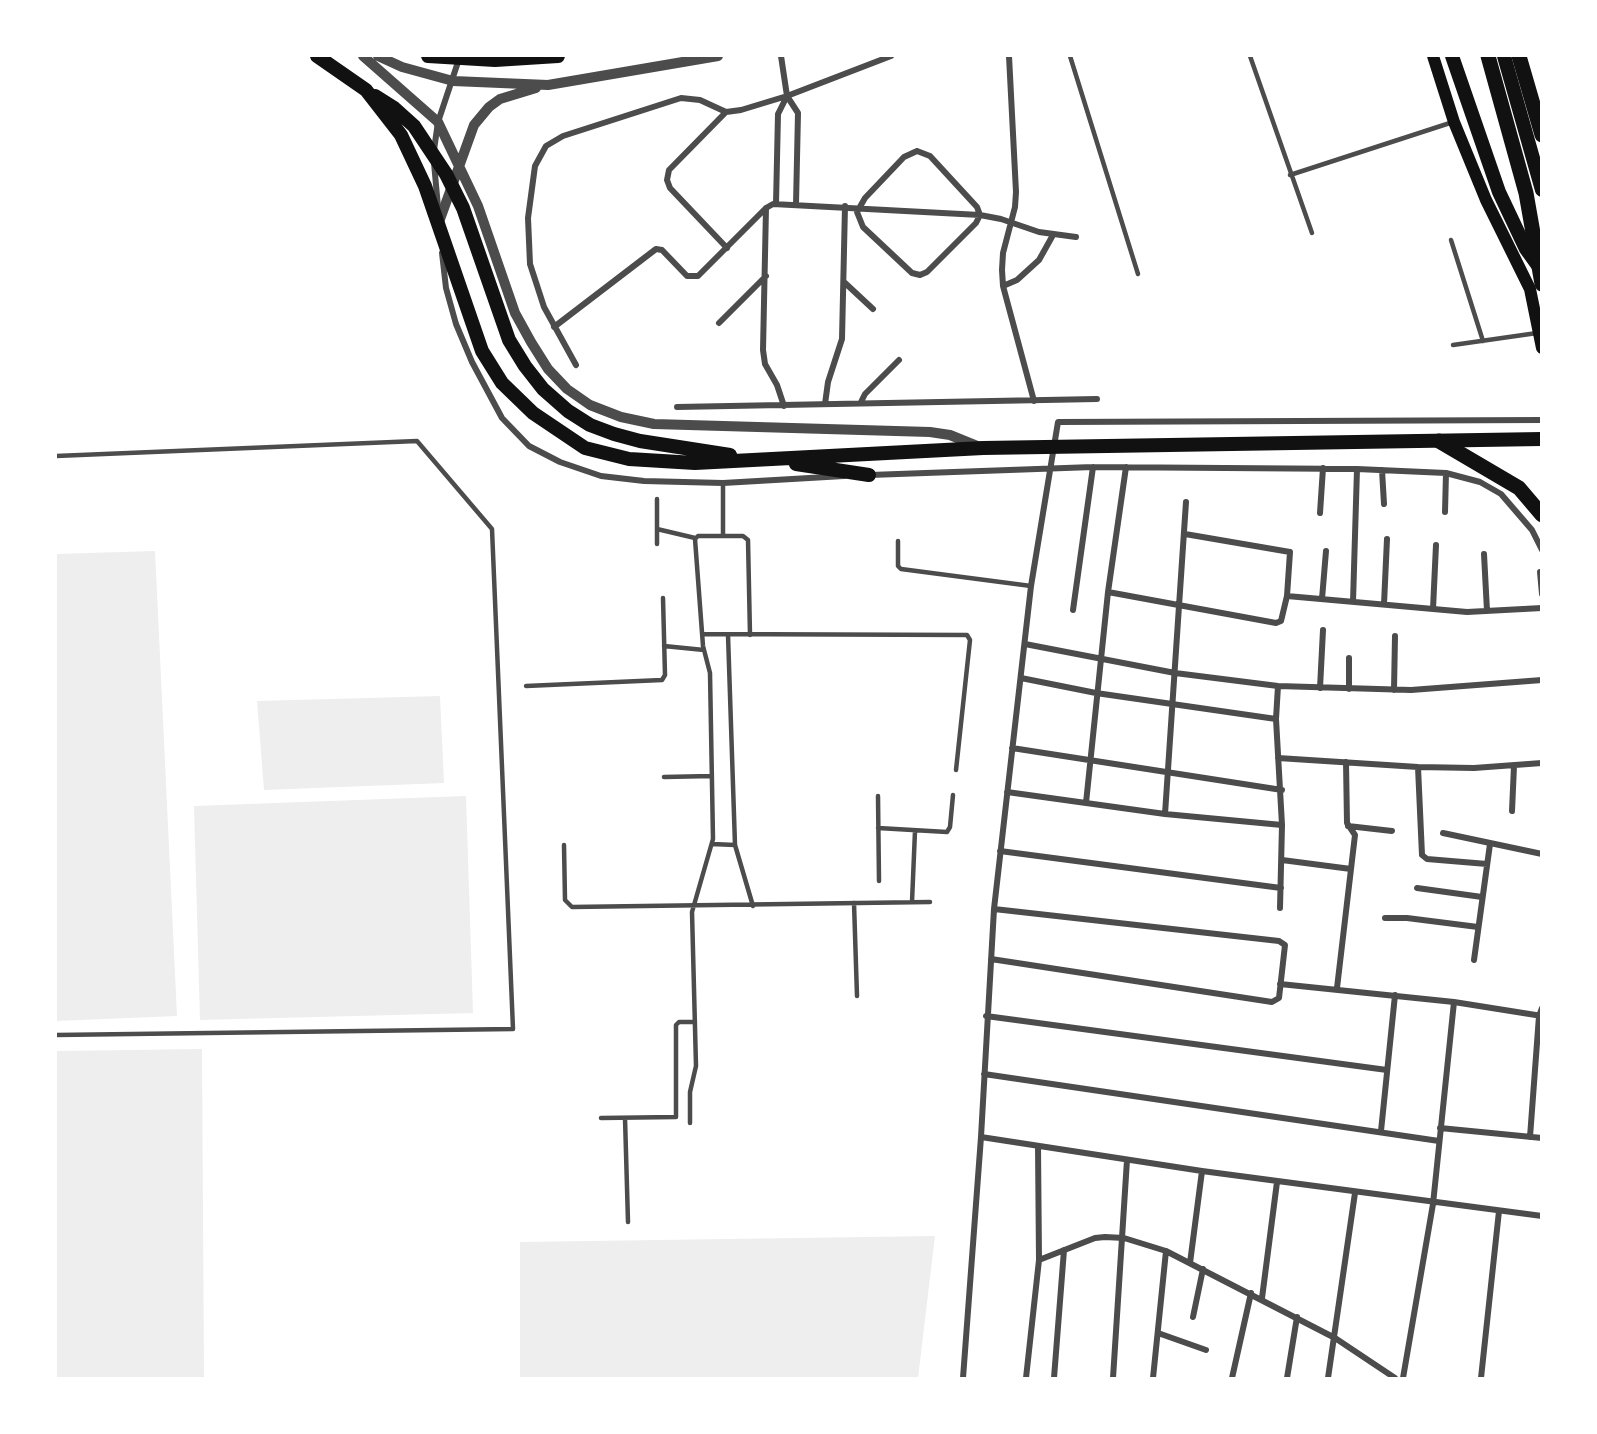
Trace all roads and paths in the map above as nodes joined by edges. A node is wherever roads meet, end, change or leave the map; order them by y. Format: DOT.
graph roads {
  1 [pos="317,56"];
  2 [pos="363,56"];
  3 [pos="428,56"];
  4 [pos="459,56"];
  5 [pos="558,56"];
  6 [pos="718,56"];
  7 [pos="781,56"];
  8 [pos="891,56"];
  9 [pos="1009,56"];
  10 [pos="1070,56"];
  11 [pos="1250,56"];
  12 [pos="1433,56"];
  13 [pos="1452,56"];
  14 [pos="1488,56"];
  15 [pos="1504,56"];
  16 [pos="1519,56"];
  17 [pos="384,57"];
  18 [pos="453,81"];
  19 [pos="548,86"];
  20 [pos="366,90"];
  21 [pos="787,96"];
  22 [pos="726,112"];
  23 [pos="438,122"];
  24 [pos="1454,122"];
  25 [pos="1542,135"];
  26 [pos="460,165"];
  27 [pos="1290,175"];
  28 [pos="1542,190"];
  29 [pos="776,204"];
  30 [pos="796,204"];
  31 [pos="845,206"];
  32 [pos="859,207"];
  33 [pos="766,208"];
  34 [pos="980,215"];
  35 [pos="439,222"];
  36 [pos="1011,222"];
  37 [pos="1312,233"];
  38 [pos="1053,235"];
  39 [pos="1076,237"];
  40 [pos="1451,240"];
  41 [pos="727,248"];
  42 [pos="1542,271"];
  43 [pos="1138,274"];
  44 [pos="766,276"];
  45 [pos="844,282"];
  46 [pos="1542,284"];
  47 [pos="1004,286"];
  48 [pos="873,309"];
  49 [pos="719,323"];
  50 [pos="554,327"];
  51 [pos="1539,332"];
  52 [pos="1483,341"];
  53 [pos="1453,345"];
  54 [pos="1542,348"];
  55 [pos="899,360"];
  56 [pos="576,365"];
  57 [pos="1097,399"];
  58 [pos="1034,401"];
  59 [pos="861,402"];
  60 [pos="825,404"];
  61 [pos="784,406"];
  62 [pos="676,407"];
  63 [pos="1542,420"];
  64 [pos="1542,439"];
  65 [pos="1439,441"];
  66 [pos="983,448"];
  67 [pos="56,456"];
  68 [pos="1093,467"];
  69 [pos="1126,467"];
  70 [pos="1049,468"];
  71 [pos="1323,468"];
  72 [pos="1357,469"];
  73 [pos="1382,470"];
  74 [pos="1446,473"];
  75 [pos="869,475"];
  76 [pos="723,483"];
  77 [pos="657,499"];
  78 [pos="1186,502"];
  79 [pos="1384,504"];
  80 [pos="1445,512"];
  81 [pos="1320,513"];
  82 [pos="1542,515"];
  83 [pos="657,529"];
  84 [pos="1185,534"];
  85 [pos="723,536"];
  86 [pos="695,538"];
  87 [pos="1387,539"];
  88 [pos="898,541"];
  89 [pos="657,544"];
  90 [pos="1437,545"];
  91 [pos="1542,550"];
  92 [pos="1326,551"];
  93 [pos="1484,554"];
  94 [pos="1540,572"];
  95 [pos="1031,586"];
  96 [pos="1108,592"];
  97 [pos="1542,594"];
  98 [pos="1287,596"];
  99 [pos="663,598"];
  100 [pos="1322,599"];
  101 [pos="1353,602"];
  102 [pos="1384,604"];
  103 [pos="1180,605"];
  104 [pos="1542,608"];
  105 [pos="1074,609"];
  106 [pos="1433,609"];
  107 [pos="1487,611"];
  108 [pos="1323,630"];
  109 [pos="702,634"];
  110 [pos="728,635"];
  111 [pos="750,635"];
  112 [pos="1395,636"];
  113 [pos="1025,644"];
  114 [pos="664,646"];
  115 [pos="704,650"];
  116 [pos="1349,658"];
  117 [pos="1100,659"];
  118 [pos="1175,673"];
  119 [pos="1020,678"];
  120 [pos="1542,680"];
  121 [pos="526,686"];
  122 [pos="1278,686"];
  123 [pos="1320,688"];
  124 [pos="1349,689"];
  125 [pos="1394,690"];
  126 [pos="1096,693"];
  127 [pos="1173,705"];
  128 [pos="1276,719"];
  129 [pos="1012,748"];
  130 [pos="1278,758"];
  131 [pos="1090,760"];
  132 [pos="1346,762"];
  133 [pos="1542,763"];
  134 [pos="1514,766"];
  135 [pos="1418,767"];
  136 [pos="956,770"];
  137 [pos="1168,772"];
  138 [pos="664,777"];
  139 [pos="712,777"];
  140 [pos="1282,790"];
  141 [pos="1007,792"];
  142 [pos="878,795"];
  143 [pos="953,795"];
  144 [pos="1086,803"];
  145 [pos="1512,811"];
  146 [pos="1165,814"];
  147 [pos="1348,824"];
  148 [pos="1282,825"];
  149 [pos="878,828"];
  150 [pos="915,831"];
  151 [pos="1392,831"];
  152 [pos="1443,833"];
  153 [pos="564,844"];
  154 [pos="712,844"];
  155 [pos="1490,844"];
  156 [pos="735,845"];
  157 [pos="1000,851"];
  158 [pos="1542,854"];
  159 [pos="1282,860"];
  160 [pos="1487,864"];
  161 [pos="1351,869"];
  162 [pos="879,881"];
  163 [pos="1281,888"];
  164 [pos="1417,888"];
  165 [pos="1482,897"];
  166 [pos="912,902"];
  167 [pos="930,902"];
  168 [pos="854,903"];
  169 [pos="693,906"];
  170 [pos="753,906"];
  171 [pos="1280,908"];
  172 [pos="994,909"];
  173 [pos="1385,918"];
  174 [pos="1478,927"];
  175 [pos="991,958"];
  176 [pos="1474,960"];
  177 [pos="1280,984"];
  178 [pos="1337,988"];
  179 [pos="1395,994"];
  180 [pos="857,996"];
  181 [pos="1454,1002"];
  182 [pos="1542,1008"];
  183 [pos="986,1016"];
  184 [pos="1540,1016"];
  185 [pos="695,1022"];
  186 [pos="56,1035"];
  187 [pos="1387,1070"];
  188 [pos="984,1074"];
  189 [pos="601,1118"];
  190 [pos="625,1118"];
  191 [pos="690,1123"];
  192 [pos="1440,1128"];
  193 [pos="1381,1131"];
  194 [pos="981,1137"];
  195 [pos="1530,1137"];
  196 [pos="1542,1138"];
  197 [pos="1439,1141"];
  198 [pos="1038,1146"];
  199 [pos="1127,1160"];
  200 [pos="1202,1172"];
  201 [pos="1277,1182"];
  202 [pos="1355,1193"];
  203 [pos="1433,1204"];
  204 [pos="1499,1211"];
  205 [pos="1542,1216"];
  206 [pos="628,1222"];
  207 [pos="1124,1238"];
  208 [pos="1064,1250"];
  209 [pos="1166,1251"];
  210 [pos="1040,1260"];
  211 [pos="1190,1263"];
  212 [pos="1203,1269"];
  213 [pos="1251,1293"];
  214 [pos="1262,1298"];
  215 [pos="1193,1317"];
  216 [pos="1298,1317"];
  217 [pos="1158,1333"];
  218 [pos="1335,1338"];
  219 [pos="1206,1350"];
  220 [pos="963,1378"];
  221 [pos="1026,1378"];
  222 [pos="1054,1378"];
  223 [pos="1113,1378"];
  224 [pos="1153,1378"];
  225 [pos="1232,1378"];
  226 [pos="1287,1378"];
  227 [pos="1328,1378"];
  228 [pos="1395,1378"];
  229 [pos="1403,1378"];
  230 [pos="1481,1378"];
  1 -- 20 [label="main road"];
  2 -- 23 [label="street"];
  3 -- 5 [label="main road"];
  4 -- 18 [label="street"];
  6 -- 19 [label="street"];
  7 -- 21 [label="street"];
  8 -- 21 [label="street"];
  9 -- 36 [label="street"];
  10 -- 43 [label="lane"];
  11 -- 27 [label="lane"];
  12 -- 24 [label="main road"];
  13 -- 42 [label="main road"];
  14 -- 46 [label="highway"];
  15 -- 28 [label="main road"];
  16 -- 25 [label="highway"];
  17 -- 18 [label="street"];
  18 -- 19 [label="street"];
  18 -- 23 [label="street"];
  19 -- 26 [label="street"];
  20 -- 66 [label="main road"];
  20 -- 75 [label="main road"];
  21 -- 22 [label="street"];
  21 -- 29 [label="street"];
  21 -- 30 [label="street"];
  22 -- 41 [label="street"];
  22 -- 50 [label="street"];
  23 -- 26 [label="street"];
  23 -- 35 [label="street"];
  24 -- 27 [label="lane"];
  24 -- 51 [label="main road"];
  26 -- 35 [label="street"];
  26 -- 66 [label="street"];
  27 -- 37 [label="lane"];
  29 -- 30 [label="street"];
  29 -- 33 [label="street"];
  30 -- 31 [label="street"];
  31 -- 32 [label="street"];
  31 -- 45 [label="street"];
  32 -- 34 [label="street"];
  32 -- 34 [label="street"];
  32 -- 34 [label="street"];
  33 -- 41 [label="street"];
  33 -- 44 [label="street"];
  34 -- 36 [label="street"];
  35 -- 76 [label="street"];
  36 -- 38 [label="street"];
  36 -- 47 [label="street"];
  38 -- 39 [label="street"];
  38 -- 47 [label="street"];
  40 -- 52 [label="lane"];
  41 -- 50 [label="street"];
  44 -- 49 [label="street"];
  44 -- 61 [label="street"];
  45 -- 48 [label="street"];
  45 -- 60 [label="street"];
  47 -- 58 [label="street"];
  50 -- 56 [label="street"];
  51 -- 52 [label="lane"];
  51 -- 54 [label="main road"];
  52 -- 53 [label="lane"];
  55 -- 59 [label="street"];
  57 -- 58 [label="street"];
  58 -- 59 [label="street"];
  59 -- 60 [label="street"];
  60 -- 61 [label="street"];
  61 -- 62 [label="street"];
  63 -- 70 [label="street"];
  64 -- 65 [label="main road"];
  65 -- 66 [label="main road"];
  65 -- 82 [label="highway"];
  67 -- 186 [label="lane"];
  68 -- 69 [label="street"];
  68 -- 70 [label="street"];
  68 -- 105 [label="street"];
  69 -- 71 [label="street"];
  69 -- 96 [label="street"];
  70 -- 75 [label="street"];
  70 -- 95 [label="street"];
  71 -- 72 [label="street"];
  71 -- 81 [label="street"];
  72 -- 73 [label="street"];
  72 -- 101 [label="street"];
  73 -- 74 [label="street"];
  73 -- 79 [label="street"];
  74 -- 80 [label="street"];
  74 -- 91 [label="street"];
  75 -- 76 [label="street"];
  76 -- 85 [label="lane"];
  77 -- 83 [label="lane"];
  78 -- 84 [label="street"];
  83 -- 86 [label="lane"];
  83 -- 89 [label="lane"];
  84 -- 98 [label="street"];
  84 -- 103 [label="street"];
  85 -- 86 [label="lane"];
  85 -- 111 [label="lane"];
  86 -- 109 [label="lane"];
  87 -- 102 [label="street"];
  88 -- 95 [label="lane"];
  90 -- 106 [label="street"];
  92 -- 100 [label="street"];
  93 -- 107 [label="street"];
  94 -- 97 [label="street"];
  95 -- 113 [label="street"];
  96 -- 103 [label="street"];
  96 -- 117 [label="street"];
  98 -- 100 [label="street"];
  98 -- 103 [label="street"];
  99 -- 114 [label="lane"];
  100 -- 101 [label="street"];
  101 -- 102 [label="street"];
  102 -- 106 [label="street"];
  103 -- 118 [label="street"];
  104 -- 107 [label="street"];
  106 -- 107 [label="street"];
  108 -- 123 [label="street"];
  109 -- 110 [label="lane"];
  109 -- 115 [label="lane"];
  110 -- 111 [label="lane"];
  110 -- 156 [label="lane"];
  111 -- 136 [label="lane"];
  112 -- 125 [label="street"];
  113 -- 117 [label="street"];
  113 -- 119 [label="street"];
  114 -- 115 [label="lane"];
  114 -- 121 [label="lane"];
  115 -- 139 [label="lane"];
  116 -- 124 [label="street"];
  117 -- 118 [label="street"];
  117 -- 126 [label="street"];
  118 -- 122 [label="street"];
  118 -- 127 [label="street"];
  119 -- 126 [label="street"];
  119 -- 129 [label="street"];
  120 -- 125 [label="street"];
  122 -- 123 [label="street"];
  122 -- 128 [label="street"];
  123 -- 124 [label="street"];
  124 -- 125 [label="street"];
  126 -- 127 [label="street"];
  126 -- 131 [label="street"];
  127 -- 128 [label="street"];
  127 -- 137 [label="street"];
  128 -- 130 [label="street"];
  129 -- 131 [label="street"];
  129 -- 141 [label="street"];
  130 -- 132 [label="street"];
  130 -- 140 [label="street"];
  131 -- 137 [label="street"];
  131 -- 144 [label="street"];
  132 -- 135 [label="street"];
  132 -- 147 [label="street"];
  133 -- 134 [label="street"];
  134 -- 135 [label="street"];
  134 -- 145 [label="street"];
  135 -- 160 [label="street"];
  137 -- 140 [label="street"];
  137 -- 146 [label="street"];
  138 -- 139 [label="lane"];
  139 -- 154 [label="lane"];
  140 -- 148 [label="street"];
  141 -- 144 [label="street"];
  141 -- 157 [label="street"];
  142 -- 149 [label="lane"];
  143 -- 150 [label="lane"];
  144 -- 146 [label="street"];
  146 -- 148 [label="street"];
  147 -- 151 [label="street"];
  147 -- 161 [label="street"];
  148 -- 159 [label="street"];
  149 -- 150 [label="lane"];
  149 -- 162 [label="lane"];
  150 -- 166 [label="lane"];
  152 -- 155 [label="street"];
  153 -- 169 [label="lane"];
  154 -- 156 [label="lane"];
  154 -- 169 [label="lane"];
  155 -- 158 [label="street"];
  155 -- 160 [label="street"];
  156 -- 170 [label="lane"];
  157 -- 163 [label="street"];
  157 -- 172 [label="street"];
  159 -- 161 [label="street"];
  159 -- 163 [label="street"];
  160 -- 165 [label="street"];
  161 -- 178 [label="street"];
  163 -- 171 [label="street"];
  164 -- 165 [label="street"];
  165 -- 174 [label="street"];
  166 -- 167 [label="lane"];
  166 -- 168 [label="lane"];
  168 -- 170 [label="lane"];
  168 -- 180 [label="lane"];
  169 -- 170 [label="lane"];
  169 -- 185 [label="lane"];
  172 -- 175 [label="street"];
  172 -- 177 [label="street"];
  173 -- 174 [label="street"];
  174 -- 176 [label="street"];
  175 -- 177 [label="street"];
  175 -- 183 [label="street"];
  177 -- 178 [label="street"];
  178 -- 179 [label="street"];
  179 -- 181 [label="street"];
  179 -- 187 [label="street"];
  181 -- 184 [label="street"];
  181 -- 192 [label="street"];
  182 -- 184 [label="street"];
  183 -- 187 [label="street"];
  183 -- 188 [label="street"];
  184 -- 195 [label="street"];
  185 -- 190 [label="lane"];
  185 -- 191 [label="lane"];
  187 -- 193 [label="street"];
  188 -- 193 [label="street"];
  188 -- 194 [label="street"];
  189 -- 190 [label="lane"];
  190 -- 206 [label="lane"];
  192 -- 195 [label="street"];
  192 -- 197 [label="street"];
  193 -- 197 [label="street"];
  194 -- 198 [label="street"];
  194 -- 220 [label="street"];
  195 -- 196 [label="street"];
  197 -- 203 [label="street"];
  198 -- 199 [label="street"];
  198 -- 210 [label="street"];
  199 -- 200 [label="street"];
  199 -- 207 [label="street"];
  200 -- 201 [label="street"];
  200 -- 211 [label="street"];
  201 -- 202 [label="street"];
  201 -- 214 [label="street"];
  202 -- 203 [label="street"];
  202 -- 218 [label="street"];
  203 -- 204 [label="street"];
  203 -- 229 [label="street"];
  204 -- 205 [label="street"];
  204 -- 230 [label="street"];
  207 -- 208 [label="street"];
  207 -- 209 [label="street"];
  207 -- 223 [label="street"];
  208 -- 210 [label="street"];
  208 -- 222 [label="street"];
  209 -- 211 [label="street"];
  209 -- 217 [label="street"];
  210 -- 221 [label="street"];
  211 -- 212 [label="street"];
  212 -- 213 [label="street"];
  212 -- 215 [label="street"];
  213 -- 214 [label="street"];
  213 -- 225 [label="street"];
  214 -- 216 [label="street"];
  216 -- 218 [label="street"];
  216 -- 226 [label="street"];
  217 -- 219 [label="street"];
  217 -- 224 [label="street"];
  218 -- 227 [label="street"];
  218 -- 228 [label="street"];
}
